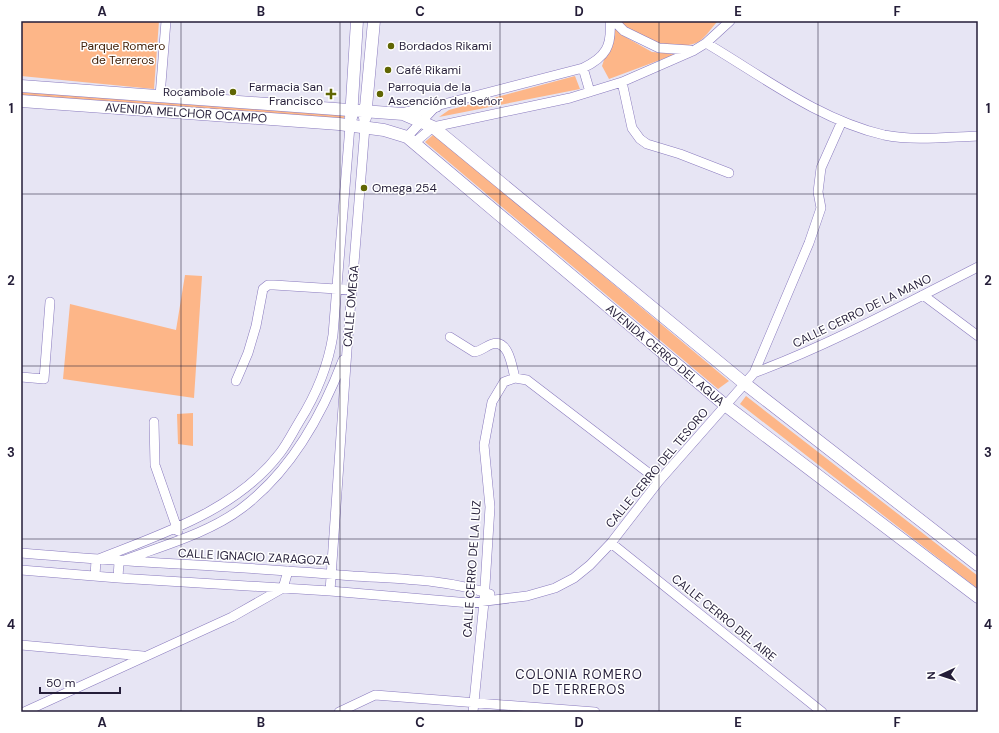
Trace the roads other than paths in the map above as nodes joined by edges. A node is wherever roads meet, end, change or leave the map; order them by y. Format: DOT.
graph roads {
  1 [pos="166,21"];
  2 [pos="357,21"];
  3 [pos="374,21"];
  4 [pos="610,21"];
  5 [pos="614,21"];
  6 [pos="730,21"];
  7 [pos="706,43"];
  8 [pos="693,51"];
  9 [pos="583,68"];
  10 [pos="622,82"];
  11 [pos="21,86"];
  12 [pos="590,92"];
  13 [pos="160,96"];
  14 [pos="21,101"];
  15 [pos="436,106"];
  16 [pos="351,110"];
  17 [pos="366,111"];
  18 [pos="403,114"];
  19 [pos="842,121"];
  20 [pos="428,124"];
  21 [pos="350,126"];
  22 [pos="365,127"];
  23 [pos="978,136"];
  24 [pos="411,140"];
  25 [pos="729,173"];
  26 [pos="978,267"];
  27 [pos="337,289"];
  28 [pos="352,290"];
  29 [pos="923,295"];
  30 [pos="50,302"];
  31 [pos="978,336"];
  32 [pos="450,337"];
  33 [pos="347,350"];
  34 [pos="754,373"];
  35 [pos="21,376"];
  36 [pos="515,378"];
  37 [pos="236,381"];
  38 [pos="744,383"];
  39 [pos="725,405"];
  40 [pos="154,422"];
  41 [pos="659,481"];
  42 [pos="177,526"];
  43 [pos="181,539"];
  44 [pos="611,543"];
  45 [pos="21,553"];
  46 [pos="96,560"];
  47 [pos="119,562"];
  48 [pos="978,565"];
  49 [pos="21,570"];
  50 [pos="288,571"];
  51 [pos="332,574"];
  52 [pos="95,576"];
  53 [pos="118,578"];
  54 [pos="283,588"];
  55 [pos="330,591"];
  56 [pos="485,592"];
  57 [pos="978,597"];
  58 [pos="502,598"];
  59 [pos="484,602"];
  60 [pos="21,646"];
  61 [pos="146,657"];
  62 [pos="474,702"];
  63 [pos="24,712"];
  64 [pos="339,712"];
  65 [pos="473,712"];
  66 [pos="595,712"];
  67 [pos="822,712"];
  1 -- 13 [label="street"];
  2 -- 16 [label="street, CALLE OMEGA"];
  3 -- 17 [label="street, CALLE OMEGA"];
  4 -- 9 [label="street"];
  5 -- 8 [label="street"];
  6 -- 7 [label="street"];
  7 -- 8 [label="street"];
  7 -- 19 [label="street"];
  8 -- 10 [label="street"];
  9 -- 12 [label="street"];
  9 -- 15 [label="street"];
  10 -- 12 [label="street"];
  10 -- 25 [label="street"];
  11 -- 13 [label="street, AVENIDA MELCHOR OCAMPO"];
  12 -- 20 [label="street"];
  13 -- 16 [label="street, AVENIDA MELCHOR OCAMPO"];
  14 -- 21 [label="street, AVENIDA MELCHOR OCAMPO"];
  15 -- 18 [label="street"];
  15 -- 20 [label="street"];
  16 -- 17 [label="street"];
  16 -- 21 [label="street, CALLE OMEGA"];
  17 -- 18 [label="street"];
  17 -- 22 [label="street, CALLE OMEGA"];
  18 -- 20 [label="street"];
  19 -- 23 [label="street"];
  19 -- 34 [label="street, CALLE CERRO DEL TESORO"];
  20 -- 24 [label="street"];
  20 -- 38 [label="street"];
  21 -- 22 [label="street, AVENIDA CERRO DEL AGUA"];
  21 -- 27 [label="street, CALLE OMEGA"];
  22 -- 24 [label="street, AVENIDA CERRO DEL AGUA"];
  22 -- 28 [label="street, CALLE OMEGA"];
  24 -- 39 [label="street, AVENIDA CERRO DEL AGUA"];
  26 -- 29 [label="street, CALLE CERRO DE LA MANO"];
  27 -- 28 [label="street"];
  27 -- 37 [label="street"];
  27 -- 42 [label="street, CALLE OMEGA"];
  28 -- 33 [label="street, CALLE OMEGA"];
  29 -- 31 [label="street"];
  29 -- 34 [label="street, CALLE CERRO DE LA MANO"];
  30 -- 35 [label="street"];
  32 -- 36 [label="street"];
  33 -- 43 [label="street"];
  33 -- 51 [label="street, CALLE OMEGA"];
  34 -- 38 [label="street, CALLE CERRO DEL TESORO"];
  36 -- 41 [label="street"];
  36 -- 56 [label="street, CALLE CERRO DE LA LUZ"];
  38 -- 39 [label="street, CALLE CERRO DEL TESORO"];
  38 -- 48 [label="street"];
  39 -- 41 [label="street, CALLE CERRO DEL TESORO"];
  39 -- 57 [label="street, AVENIDA CERRO DEL AGUA"];
  40 -- 42 [label="street"];
  41 -- 44 [label="street, CALLE CERRO DEL TESORO"];
  42 -- 43 [label="street"];
  42 -- 46 [label="street, CALLE OMEGA"];
  43 -- 47 [label="street"];
  44 -- 58 [label="street, CALLE CERRO DEL TESORO"];
  44 -- 67 [label="street, CALLE CERRO DEL AIRE"];
  45 -- 46 [label="street, CALLE IGNACIO ZARAGOZA"];
  46 -- 47 [label="street, CALLE IGNACIO ZARAGOZA"];
  46 -- 52 [label="street"];
  47 -- 50 [label="street, CALLE IGNACIO ZARAGOZA"];
  47 -- 53 [label="street"];
  49 -- 52 [label="street"];
  50 -- 51 [label="street, CALLE IGNACIO ZARAGOZA"];
  50 -- 54 [label="street"];
  51 -- 55 [label="street, CALLE OMEGA"];
  51 -- 56 [label="street, CALLE IGNACIO ZARAGOZA"];
  52 -- 53 [label="street"];
  53 -- 54 [label="street"];
  54 -- 55 [label="street"];
  54 -- 61 [label="street"];
  55 -- 59 [label="street"];
  56 -- 58 [label="street, CALLE CERRO DEL TESORO"];
  56 -- 59 [label="street, CALLE CERRO DE LA LUZ"];
  58 -- 59 [label="street, CALLE CERRO DEL TESORO"];
  59 -- 62 [label="street, CALLE CERRO DE LA LUZ"];
  60 -- 61 [label="street"];
  61 -- 63 [label="street"];
  62 -- 64 [label="street"];
  62 -- 65 [label="street, CALLE CERRO DE LA LUZ"];
  62 -- 66 [label="street"];
}
